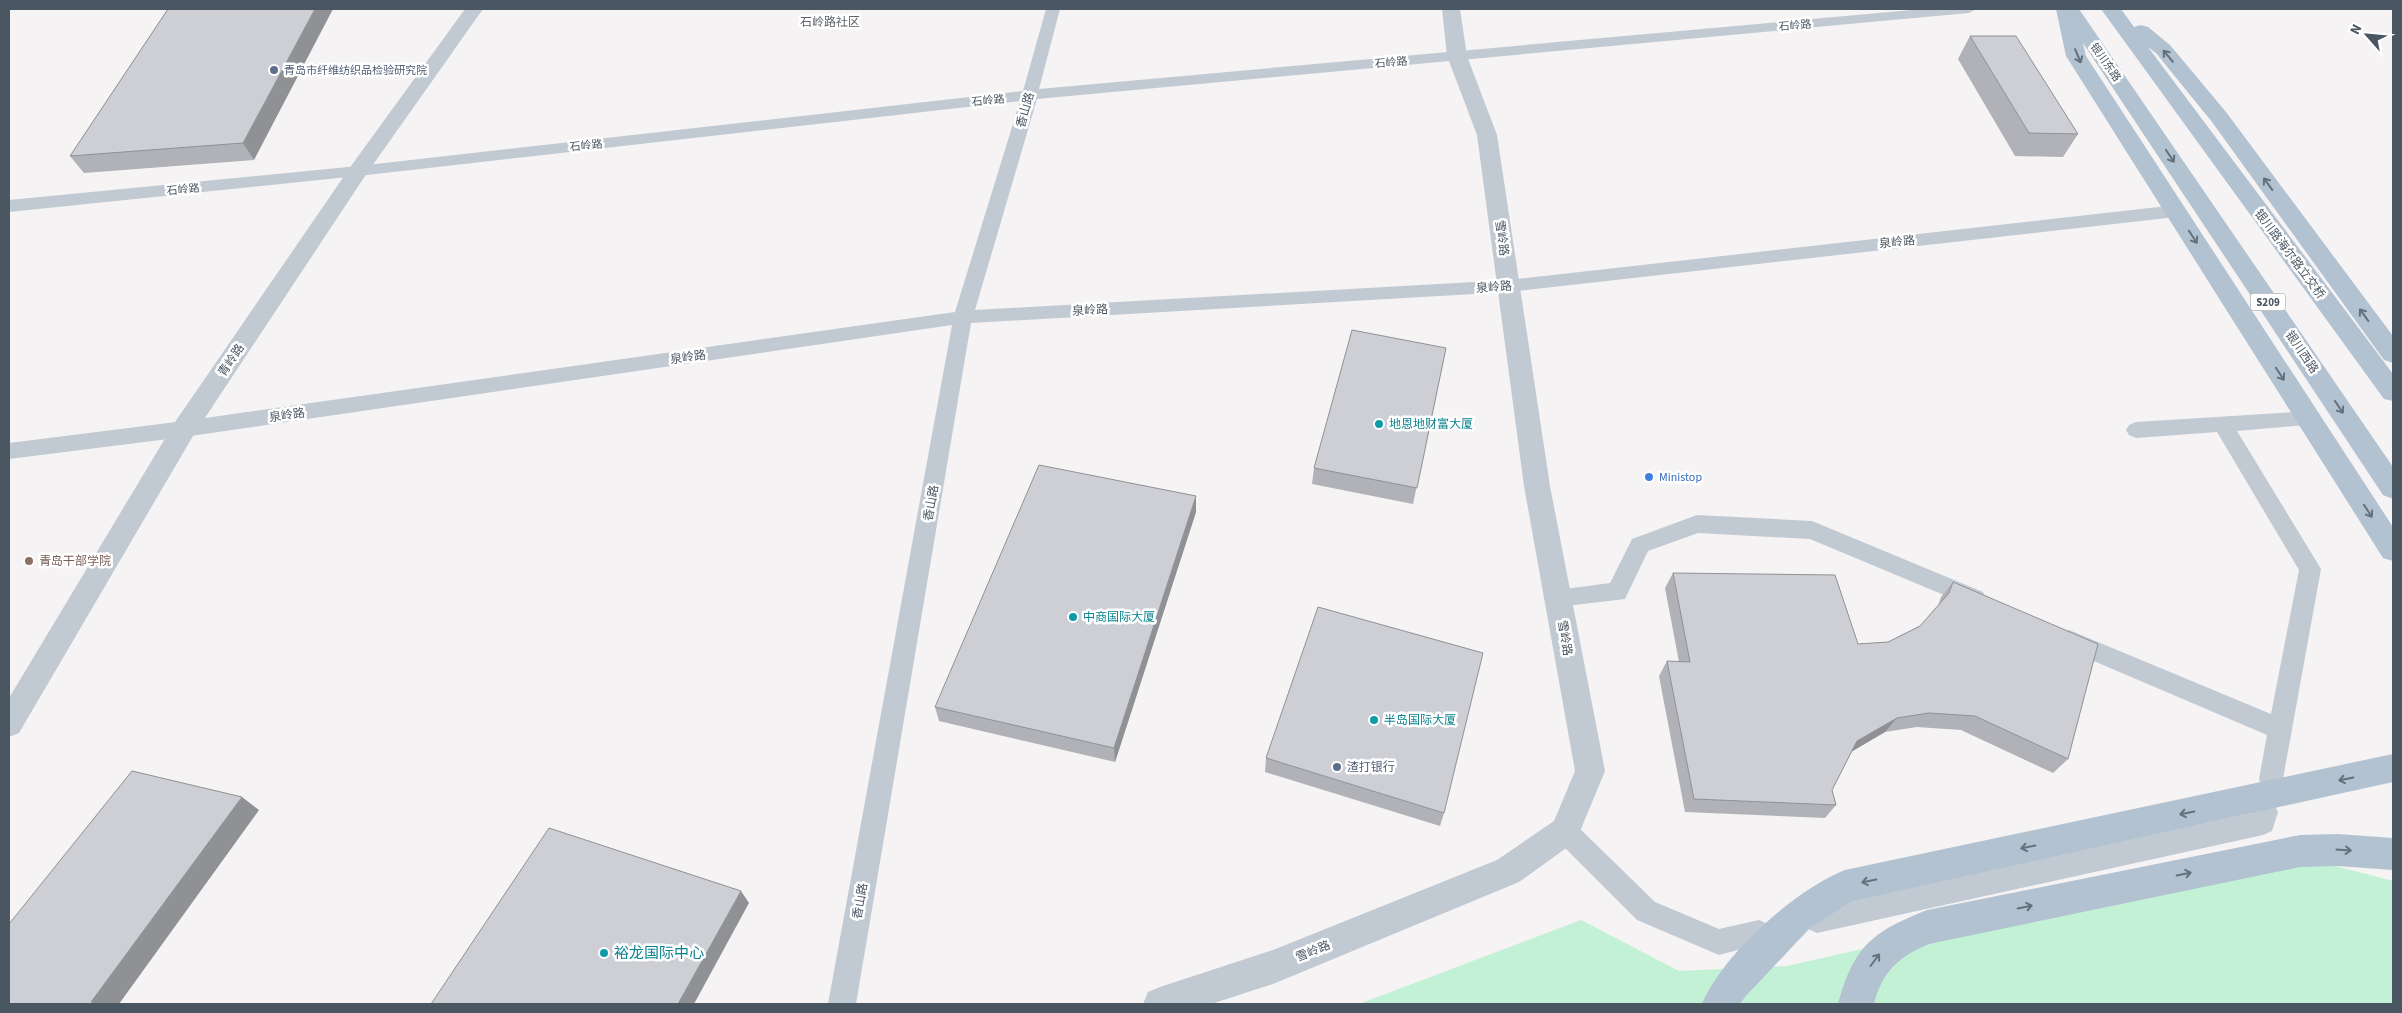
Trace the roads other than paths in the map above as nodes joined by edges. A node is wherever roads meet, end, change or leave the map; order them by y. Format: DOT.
graph roads {
  1 [pos="474,9"];
  2 [pos="1053,9"];
  3 [pos="1450,9"];
  4 [pos="1969,9"];
  5 [pos="2067,9"];
  6 [pos="2112,9"];
  7 [pos="2116,9"];
  8 [pos="1457,56"];
  9 [pos="1030,95"];
  10 [pos="2143,116"];
  11 [pos="358,171"];
  12 [pos="9,206"];
  13 [pos="2176,211"];
  14 [pos="1509,286"];
  15 [pos="963,317"];
  16 [pos="2393,354"];
  17 [pos="2393,392"];
  18 [pos="2310,419"];
  19 [pos="2222,424"];
  20 [pos="184,429"];
  21 [pos="2136,430"];
  22 [pos="9,451"];
  23 [pos="2393,488"];
  24 [pos="2393,550"];
  25 [pos="1558,598"];
  26 [pos="1996,608"];
  27 [pos="2051,632"];
  28 [pos="9,724"];
  29 [pos="2280,729"];
  30 [pos="2393,768"];
  31 [pos="2271,779"];
  32 [pos="2265,812"];
  33 [pos="1565,831"];
  34 [pos="2393,854"];
  35 [pos="1817,920"];
  36 [pos="1759,933"];
  37 [pos="842,1004"];
  38 [pos="1160,1004"];
  39 [pos="1720,1004"];
  40 [pos="1856,1004"];
  1 -- 11 [label="street, 青岭路"];
  2 -- 9 [label="street, 香山路"];
  3 -- 8 [label="street, 雪岭路"];
  4 -- 8 [label="street, 石岭路 / 石岭路"];
  5 -- 10 [label="main road, 银川东路 / S209"];
  5 -- 13 [label="main road, one-way"];
  6 -- 17 [label="main road, 银川路海尔路立交桥"];
  16 -- 7 [label="main road, one-way"];
  8 -- 9 [label="street, 石岭路 / 石岭路"];
  8 -- 14 [label="street, 雪岭路"];
  9 -- 11 [label="street, 石岭路 / 石岭路"];
  9 -- 15 [label="street, 香山路"];
  10 -- 23 [label="main road, 银川西路 / S209, one-way"];
  11 -- 12 [label="street, 石岭路 / 石岭路"];
  11 -- 20 [label="street, 青岭路"];
  13 -- 14 [label="street, 泉岭路"];
  13 -- 18 [label="main road, one-way"];
  14 -- 15 [label="street, 泉岭路"];
  14 -- 25 [label="street, 雪岭路"];
  15 -- 20 [label="street, 泉岭路"];
  15 -- 37 [label="street, 香山路"];
  18 -- 19 [label="street"];
  18 -- 24 [label="main road, one-way"];
  19 -- 21 [label="street"];
  19 -- 29 [label="street"];
  20 -- 22 [label="street, 泉岭路"];
  20 -- 28 [label="street, 青岭路"];
  25 -- 26 [label="street"];
  25 -- 33 [label="street, 雪岭路"];
  27 -- 29 [label="street"];
  29 -- 31 [label="street"];
  30 -- 39 [label="main road, one-way"];
  32 -- 35 [label="street"];
  33 -- 36 [label="street"];
  33 -- 38 [label="street, 雪岭路"];
  40 -- 34 [label="main road, one-way"];
}
